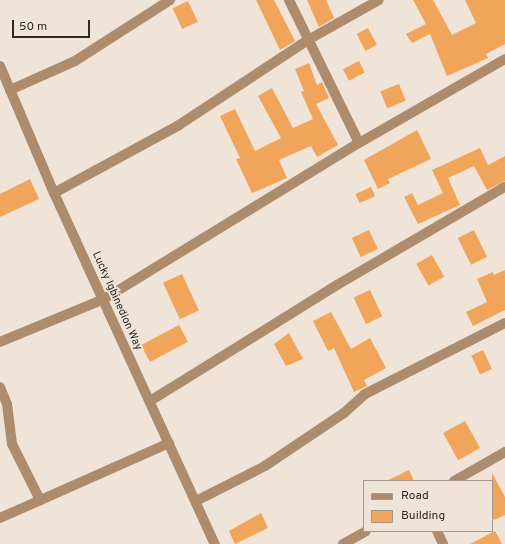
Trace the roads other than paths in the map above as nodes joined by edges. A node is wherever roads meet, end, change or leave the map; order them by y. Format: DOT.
graph roads {
  1 [pos="170,0"];
  2 [pos="290,0"];
  3 [pos="379,0"];
  4 [pos="308,40"];
  5 [pos="505,59"];
  6 [pos="0,66"];
  7 [pos="10,90"];
  8 [pos="359,143"];
  9 [pos="505,187"];
  10 [pos="54,193"];
  11 [pos="104,299"];
  12 [pos="505,323"];
  13 [pos="0,342"];
  14 [pos="0,387"];
  15 [pos="150,401"];
  16 [pos="169,443"];
  17 [pos="505,452"];
  18 [pos="456,480"];
  19 [pos="40,500"];
  20 [pos="196,501"];
  21 [pos="0,518"];
  22 [pos="364,532"];
  23 [pos="437,532"];
  24 [pos="212,543"];
  25 [pos="343,544"];
  26 [pos="443,544"];
  1 -- 7 [label="street"];
  2 -- 4 [label="street"];
  3 -- 4 [label="street"];
  4 -- 8 [label="street"];
  4 -- 10 [label="street"];
  5 -- 8 [label="street"];
  6 -- 7 [label="street, Lucky Igbinedion Way"];
  7 -- 10 [label="street, Lucky Igbinedion Way"];
  8 -- 11 [label="street"];
  9 -- 15 [label="street"];
  10 -- 11 [label="street, Lucky Igbinedion Way"];
  11 -- 13 [label="street"];
  11 -- 15 [label="street, Lucky Igbinedion Way"];
  12 -- 20 [label="street"];
  14 -- 19 [label="street"];
  15 -- 16 [label="street, Lucky Igbinedion Way"];
  16 -- 19 [label="street"];
  16 -- 20 [label="street, Lucky Igbinedion Way"];
  17 -- 18 [label="street"];
  19 -- 21 [label="street"];
  20 -- 24 [label="street, Lucky Igbinedion Way"];
  22 -- 25 [label="street"];
  23 -- 26 [label="street"];
}
